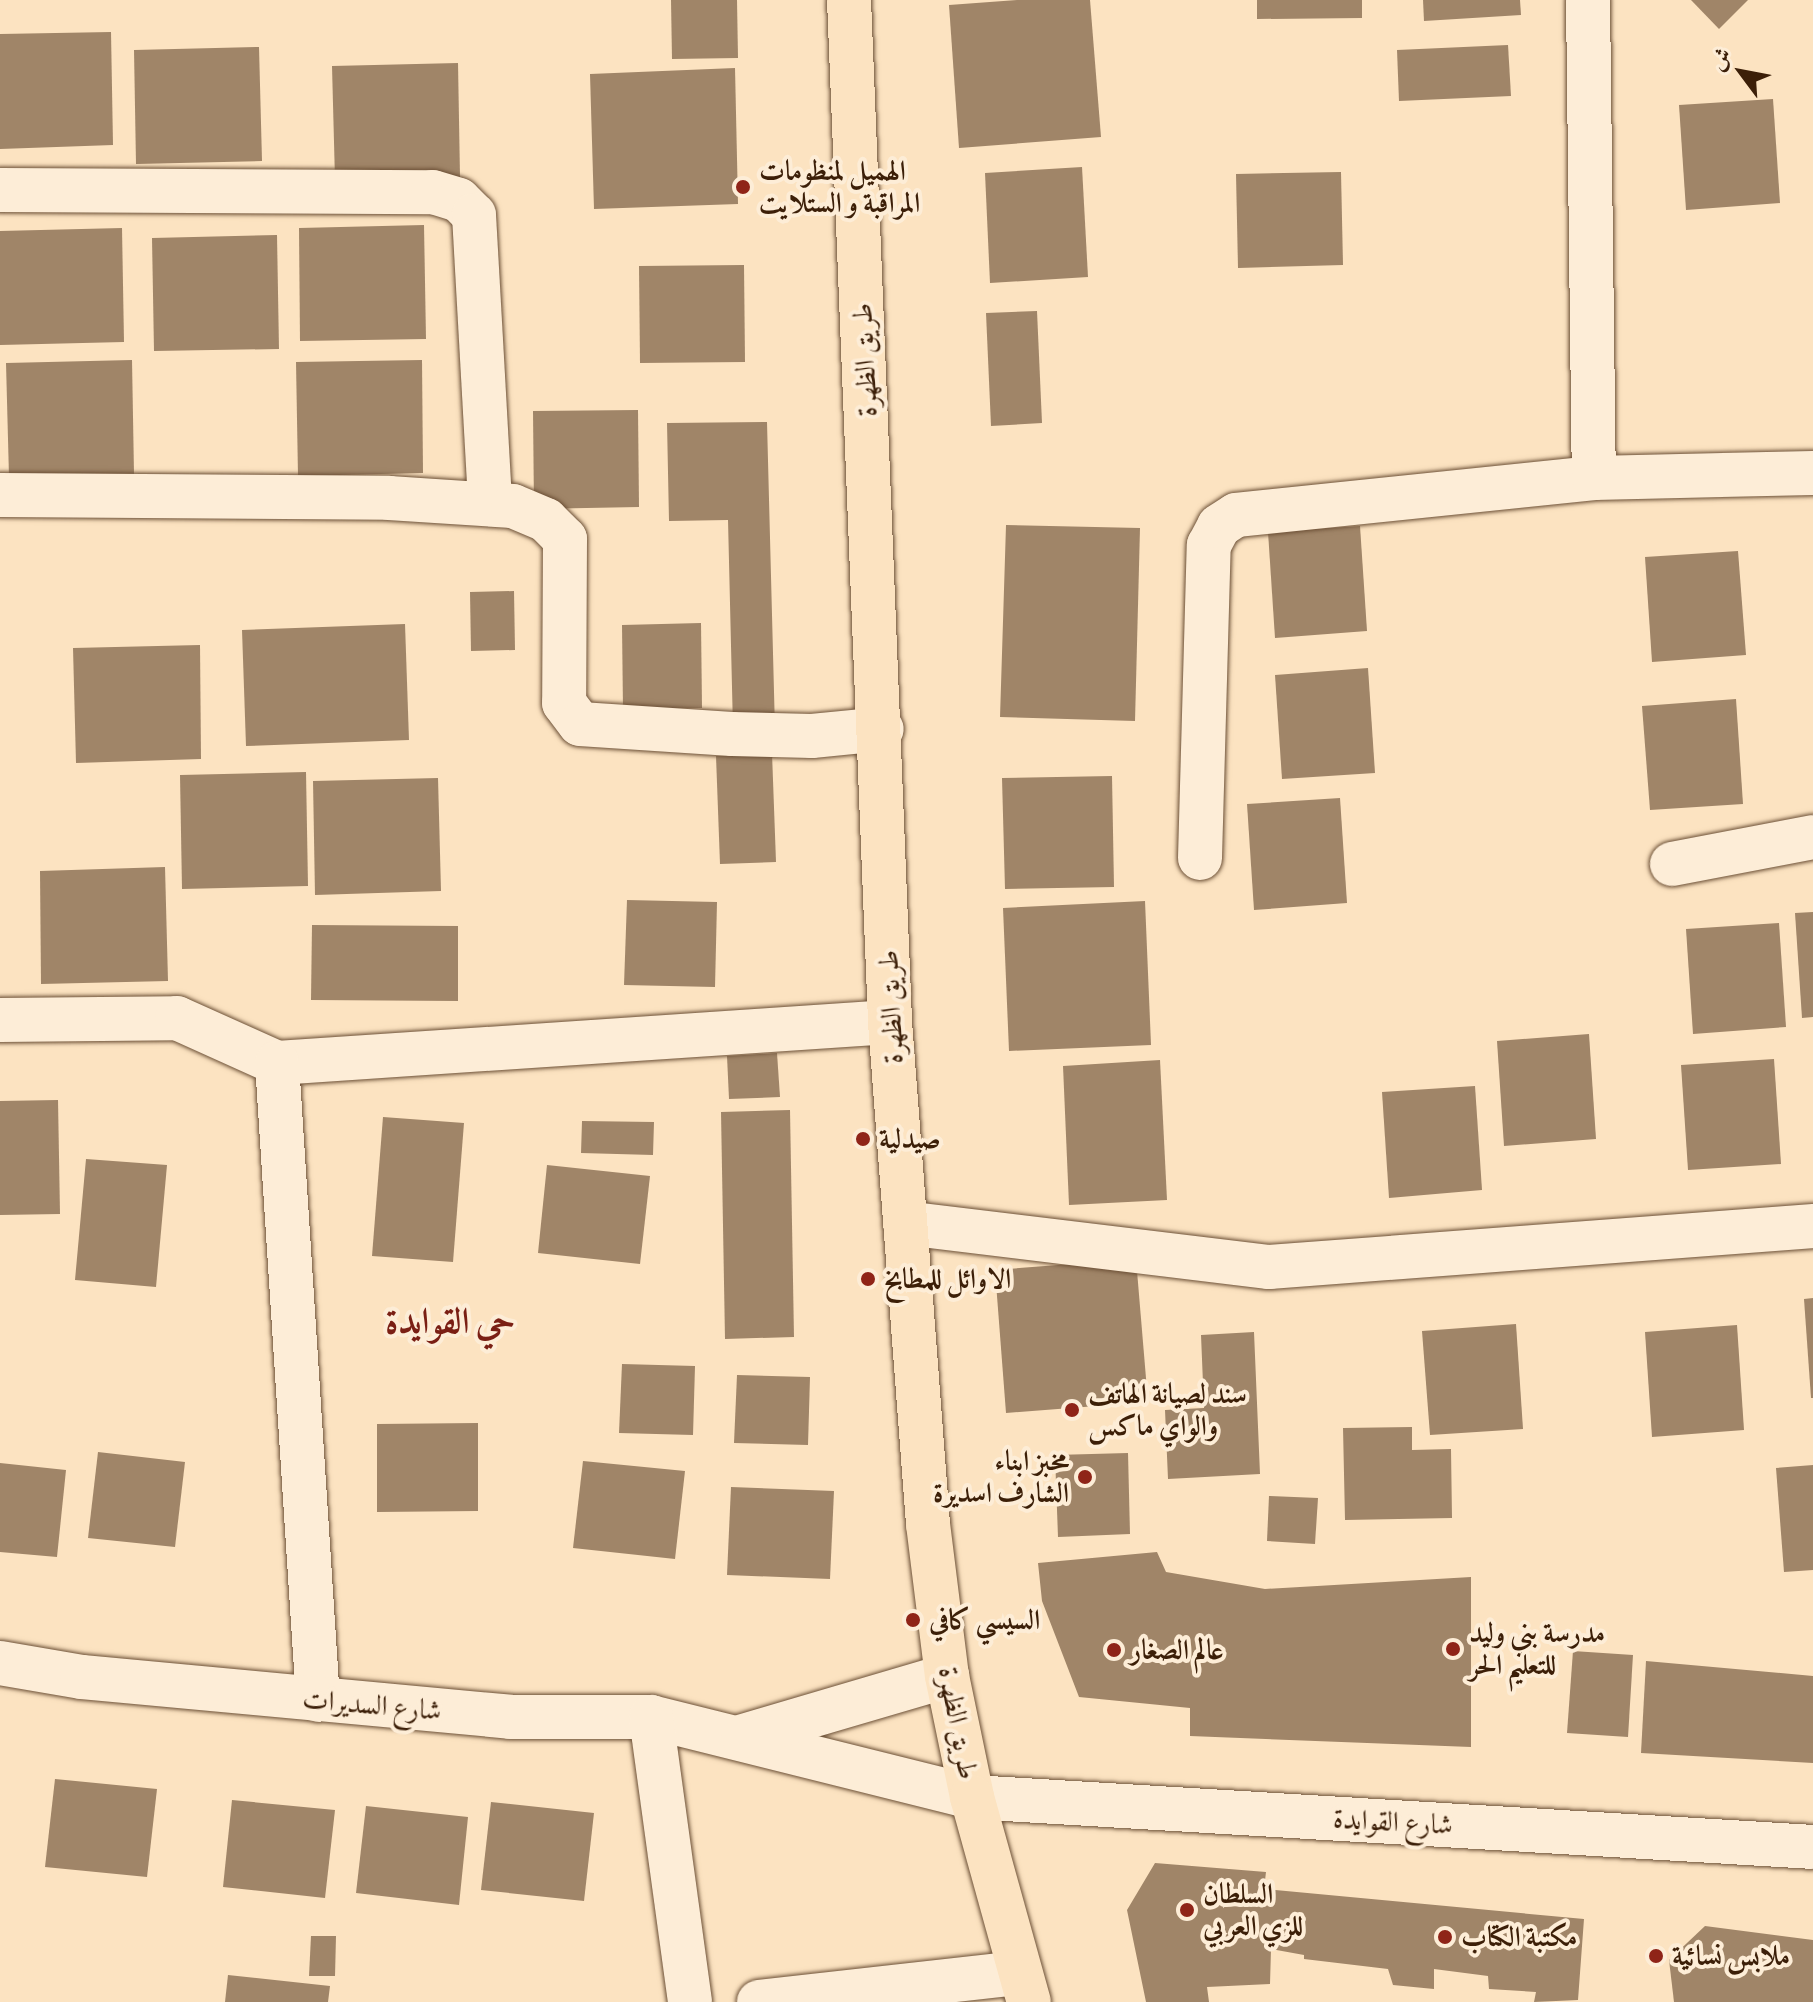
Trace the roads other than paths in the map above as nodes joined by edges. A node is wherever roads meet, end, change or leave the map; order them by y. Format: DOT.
graph roads {
  1 [pos="849,0"];
  2 [pos="1588,0"];
  3 [pos="0,190"];
  4 [pos="1813,473"];
  5 [pos="1594,478"];
  6 [pos="0,495"];
  7 [pos="490,502"];
  8 [pos="882,729"];
  9 [pos="1813,837"];
  10 [pos="1200,858"];
  11 [pos="1672,864"];
  12 [pos="0,1020"];
  13 [pos="890,1022"];
  14 [pos="277,1063"];
  15 [pos="905,1223"];
  16 [pos="1813,1226"];
  17 [pos="0,1663"];
  18 [pos="947,1676"];
  19 [pos="318,1700"];
  20 [pos="651,1717"];
  21 [pos="743,1736"];
  22 [pos="972,1797"];
  23 [pos="1813,1847"];
  24 [pos="1024,1988"];
  25 [pos="775,2000"];
  26 [pos="690,2002"];
  1 -- 8 [label="main road, طريق الظهرة"];
  2 -- 5 [label="street"];
  3 -- 7 [label="street"];
  4 -- 5 [label="street"];
  5 -- 10 [label="street"];
  6 -- 7 [label="street"];
  7 -- 8 [label="street"];
  8 -- 13 [label="main road, طريق الظهرة"];
  9 -- 11 [label="street"];
  12 -- 14 [label="street"];
  13 -- 14 [label="street"];
  13 -- 15 [label="main road, طريق الظهرة"];
  14 -- 19 [label="street"];
  15 -- 16 [label="street"];
  15 -- 18 [label="main road, طريق الظهرة"];
  17 -- 19 [label="street, شارع السديرات"];
  18 -- 21 [label="street, شارع السديرات"];
  18 -- 22 [label="main road, طريق الظهرة"];
  19 -- 20 [label="street, شارع السديرات"];
  20 -- 21 [label="street, شارع السديرات"];
  20 -- 26 [label="street"];
  21 -- 22 [label="street, شارع السديرات"];
  22 -- 23 [label="street, شارع القوايدة"];
  22 -- 24 [label="main road, طريق الظهرة"];
  24 -- 25 [label="street"];
}
